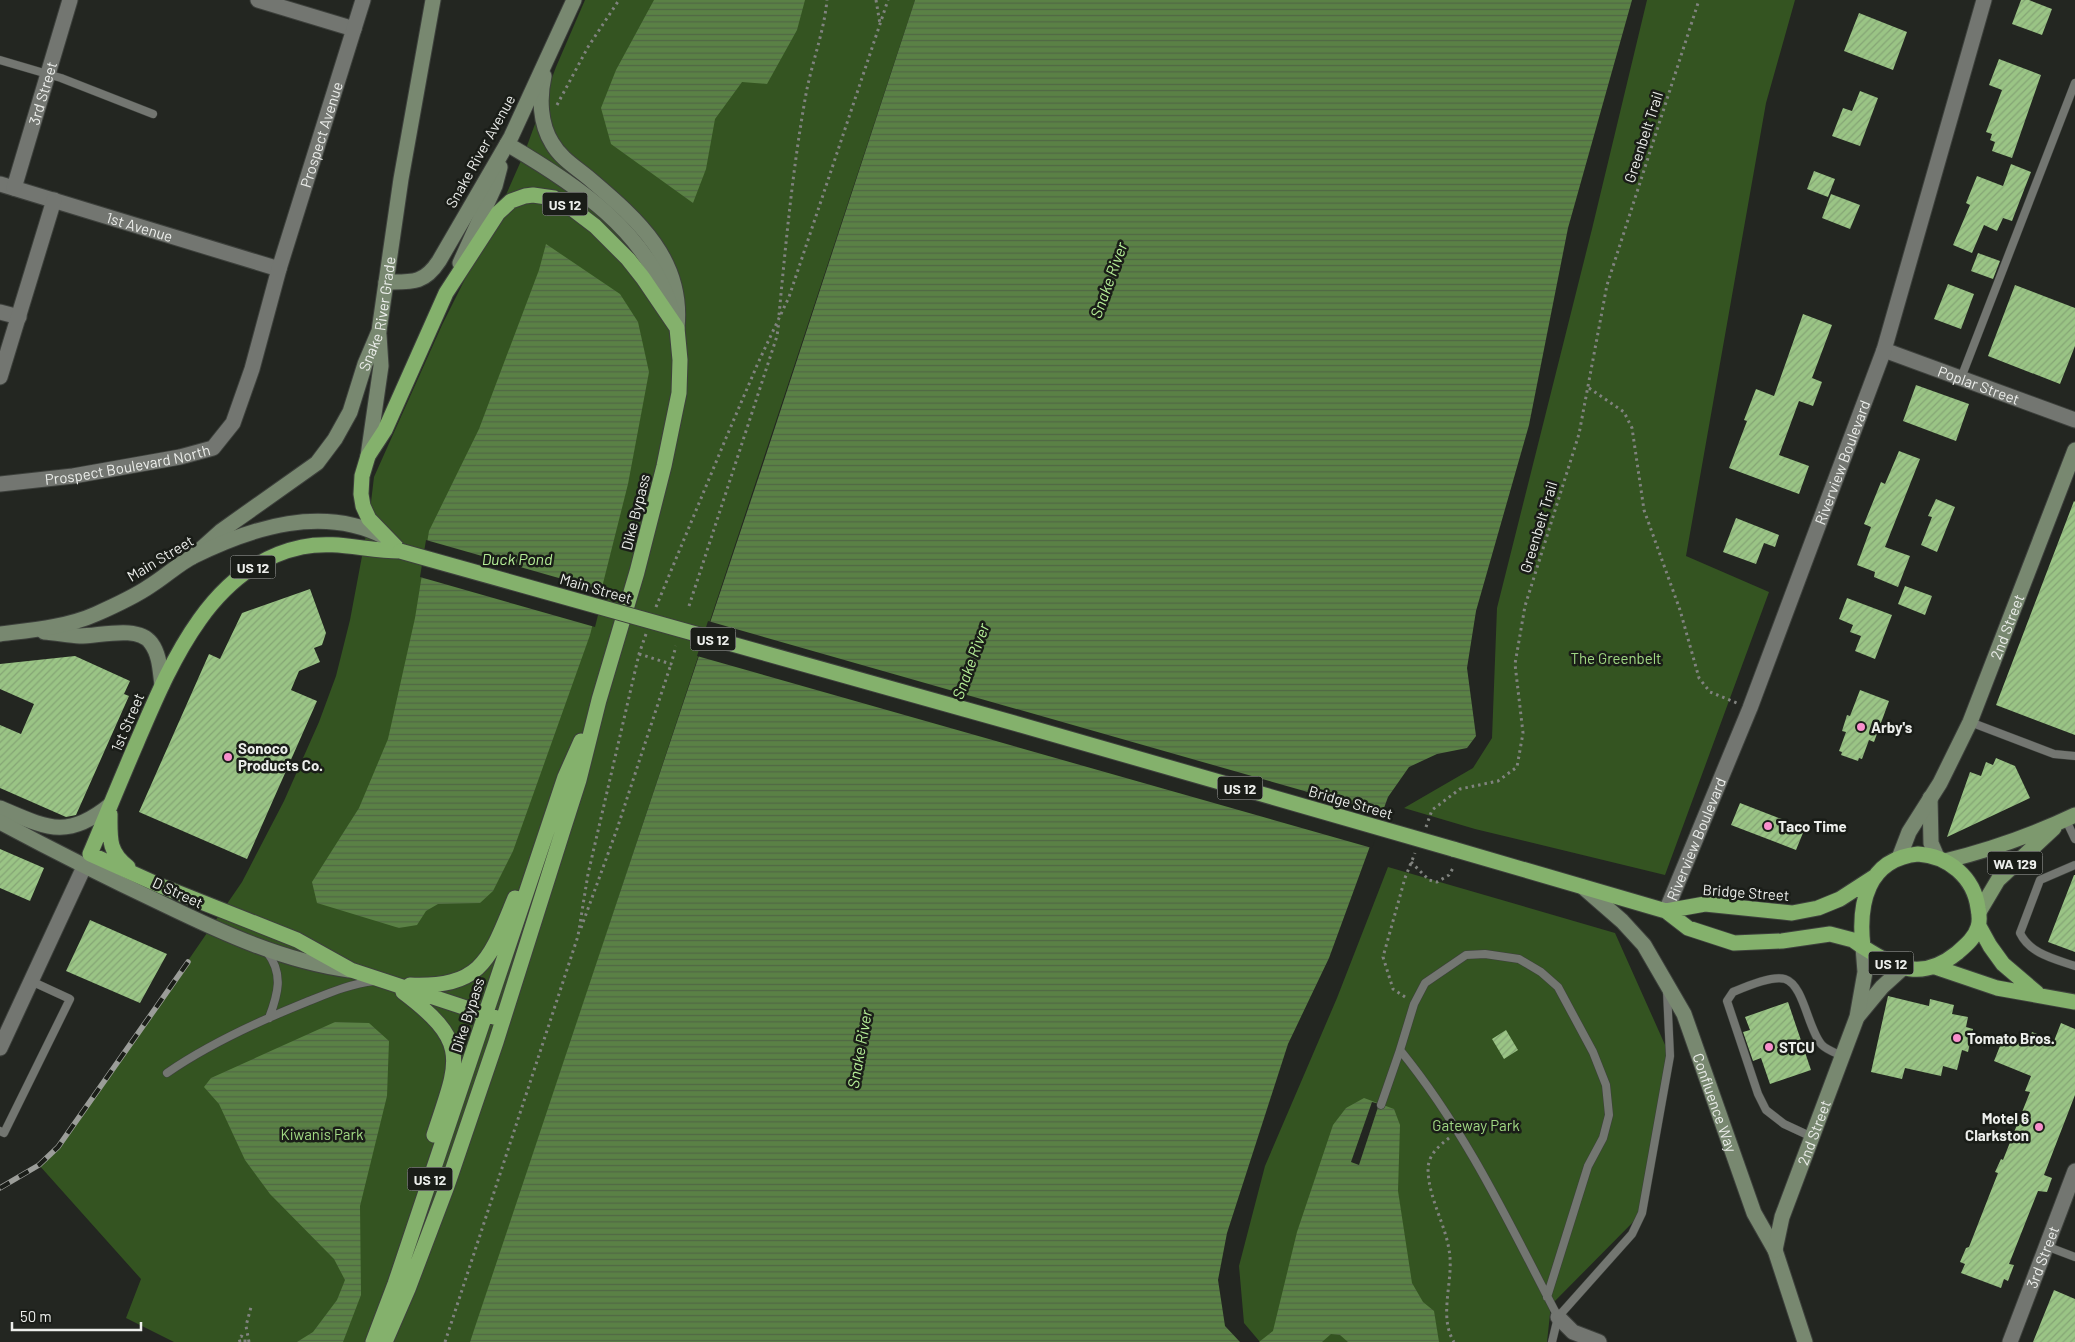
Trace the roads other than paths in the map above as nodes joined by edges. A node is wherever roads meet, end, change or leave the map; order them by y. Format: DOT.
graph roads {
  1 [pos="70,0"];
  2 [pos="258,0"];
  3 [pos="363,0"];
  4 [pos="433,0"];
  5 [pos="574,0"];
  6 [pos="1984,0"];
  7 [pos="354,29"];
  8 [pos="551,52"];
  9 [pos="0,60"];
  10 [pos="48,74"];
  11 [pos="2075,83"];
  12 [pos="153,114"];
  13 [pos="506,144"];
  14 [pos="7,186"];
  15 [pos="54,200"];
  16 [pos="279,269"];
  17 [pos="386,282"];
  18 [pos="446,293"];
  19 [pos="0,312"];
  20 [pos="18,318"];
  21 [pos="677,328"];
  22 [pos="379,331"];
  23 [pos="1884,350"];
  24 [pos="0,377"];
  25 [pos="1961,378"];
  26 [pos="2075,420"];
  27 [pos="2075,450"];
  28 [pos="368,456"];
  29 [pos="0,484"];
  30 [pos="387,538"];
  31 [pos="400,551"];
  32 [pos="192,557"];
  33 [pos="29,631"];
  34 [pos="0,634"];
  35 [pos="162,685"];
  36 [pos="599,700"];
  37 [pos="1970,722"];
  38 [pos="1027,727"];
  39 [pos="2075,756"];
  40 [pos="565,777"];
  41 [pos="1930,798"];
  42 [pos="110,805"];
  43 [pos="0,808"];
  44 [pos="2067,819"];
  45 [pos="0,822"];
  46 [pos="2075,839"];
  47 [pos="1899,858"];
  48 [pos="1941,859"];
  49 [pos="87,860"];
  50 [pos="2075,865"];
  51 [pos="1875,876"];
  52 [pos="143,878"];
  53 [pos="1583,887"];
  54 [pos="1666,911"];
  55 [pos="1979,919"];
  56 [pos="1863,946"];
  57 [pos="265,949"];
  58 [pos="2075,966"];
  59 [pos="1904,967"];
  60 [pos="1936,967"];
  61 [pos="351,970"];
  62 [pos="379,980"];
  63 [pos="1665,980"];
  64 [pos="31,981"];
  65 [pos="394,985"];
  66 [pos="2038,994"];
  67 [pos="2075,1002"];
  68 [pos="486,1015"];
  69 [pos="1857,1017"];
  70 [pos="269,1018"];
  71 [pos="503,1020"];
  72 [pos="0,1048"];
  73 [pos="1400,1050"];
  74 [pos="1842,1056"];
  75 [pos="167,1073"];
  76 [pos="1382,1105"];
  77 [pos="0,1131"];
  78 [pos="1812,1137"];
  79 [pos="2075,1171"];
  80 [pos="2046,1246"];
  81 [pos="1775,1250"];
  82 [pos="2075,1257"];
  83 [pos="395,1284"];
  84 [pos="1547,1297"];
  85 [pos="1558,1317"];
  86 [pos="372,1342"];
  87 [pos="385,1342"];
  88 [pos="1552,1342"];
  89 [pos="1599,1342"];
  90 [pos="1805,1342"];
  91 [pos="2010,1342"];
  1 -- 10 [label="street, 3rd Street"];
  2 -- 7 [label="street"];
  3 -- 7 [label="street, Prospect Avenue"];
  4 -- 17 [label="main road, Snake River Grade"];
  5 -- 8 [label="main road, Snake River Avenue"];
  6 -- 23 [label="street, Riverview Boulevard"];
  7 -- 16 [label="street, Prospect Avenue"];
  8 -- 13 [label="main road, Snake River Avenue"];
  8 -- 21 [label="main road"];
  9 -- 10 [label="lane"];
  10 -- 12 [label="lane"];
  10 -- 14 [label="street, 3rd Street"];
  11 -- 25 [label="lane"];
  13 -- 17 [label="main road, Snake River Avenue"];
  13 -- 18 [label="main road, US 12"];
  13 -- 21 [label="main road"];
  14 -- 15 [label="street, 1st Avenue"];
  15 -- 16 [label="street, 1st Avenue"];
  15 -- 20 [label="street"];
  16 -- 29 [label="street, Prospect Boulevard North"];
  17 -- 22 [label="main road, Snake River Grade"];
  18 -- 21 [label="highway, US 12"];
  18 -- 28 [label="highway, US 12"];
  19 -- 20 [label="street"];
  20 -- 24 [label="street"];
  21 -- 36 [label="highway, Dike Bypass / US 12"];
  22 -- 28 [label="main road"];
  22 -- 32 [label="main road, Snake River Grade"];
  23 -- 25 [label="street, Poplar Street"];
  23 -- 54 [label="street, Riverview Boulevard"];
  25 -- 26 [label="street, Poplar Street"];
  27 -- 37 [label="main road, 2nd Street"];
  28 -- 30 [label="highway, US 12"];
  30 -- 31 [label="highway, Main Street / US 12"];
  30 -- 32 [label="main road, Main Street"];
  31 -- 35 [label="highway, 1st Street / US 12"];
  31 -- 38 [label="highway, Main Street / US 12, bridge"];
  32 -- 33 [label="main road, Main Street"];
  33 -- 34 [label="main road, Main Street"];
  33 -- 35 [label="main road"];
  35 -- 42 [label="highway, 1st Street / US 12"];
  36 -- 40 [label="highway, Dike Bypass / US 12"];
  36 -- 71 [label="highway, Dike Bypass / US 12"];
  37 -- 39 [label="lane"];
  37 -- 41 [label="main road, 2nd Street"];
  38 -- 53 [label="highway, Bridge Street / US 12, bridge"];
  40 -- 65 [label="highway"];
  40 -- 68 [label="highway, Dike Bypass / US 12"];
  41 -- 47 [label="main road, 2nd Street"];
  41 -- 48 [label="main road"];
  42 -- 43 [label="main road"];
  42 -- 49 [label="highway, 1st Street / US 12"];
  42 -- 52 [label="highway"];
  44 -- 46 [label="lane"];
  44 -- 48 [label="main road, WA 129"];
  44 -- 55 [label="main road, WA 129"];
  45 -- 49 [label="main road, D Street"];
  47 -- 48 [label="highway, US 12"];
  47 -- 51 [label="highway, US 12"];
  48 -- 55 [label="highway, US 12"];
  49 -- 52 [label="highway, D Street"];
  49 -- 57 [label="main road, D Street"];
  49 -- 64 [label="street, 1st Street"];
  50 -- 58 [label="lane"];
  51 -- 54 [label="highway, Bridge Street / US 12"];
  51 -- 56 [label="highway, US 12"];
  52 -- 61 [label="highway, D Street"];
  53 -- 54 [label="highway, Bridge Street / US 12"];
  53 -- 63 [label="main road, Confluence Way"];
  54 -- 56 [label="highway, Bridge Street / US 12"];
  55 -- 60 [label="highway, US 12"];
  55 -- 66 [label="highway, US 12"];
  56 -- 59 [label="highway, US 12"];
  56 -- 69 [label="main road, 2nd Street"];
  57 -- 61 [label="main road, D Street"];
  57 -- 70 [label="lane"];
  59 -- 60 [label="highway, US 12"];
  59 -- 69 [label="main road, 2nd Street"];
  60 -- 66 [label="highway, US 12"];
  61 -- 62 [label="highway, D Street"];
  62 -- 65 [label="highway, D Street"];
  62 -- 70 [label="lane"];
  63 -- 81 [label="main road, Confluence Way"];
  63 -- 85 [label="lane"];
  64 -- 72 [label="street, 1st Street"];
  64 -- 77 [label="lane"];
  65 -- 68 [label="highway, D Street"];
  65 -- 83 [label="highway"];
  66 -- 67 [label="highway, US 12"];
  68 -- 71 [label="highway, D Street"];
  68 -- 83 [label="highway, Dike Bypass / US 12"];
  69 -- 74 [label="main road, 2nd Street"];
  70 -- 75 [label="lane"];
  71 -- 87 [label="highway, Dike Bypass / US 12"];
  73 -- 76 [label="lane"];
  73 -- 84 [label="lane"];
  73 -- 84 [label="lane"];
  74 -- 78 [label="main road, 2nd Street"];
  74 -- 78 [label="lane"];
  78 -- 81 [label="main road, 2nd Street"];
  79 -- 80 [label="street, 3rd Street"];
  80 -- 82 [label="lane"];
  80 -- 91 [label="street, 3rd Street"];
  81 -- 90 [label="main road, Confluence Way"];
  83 -- 86 [label="highway, Dike Bypass / US 12"];
  84 -- 85 [label="lane"];
  85 -- 88 [label="lane"];
  85 -- 89 [label="street"];
}
